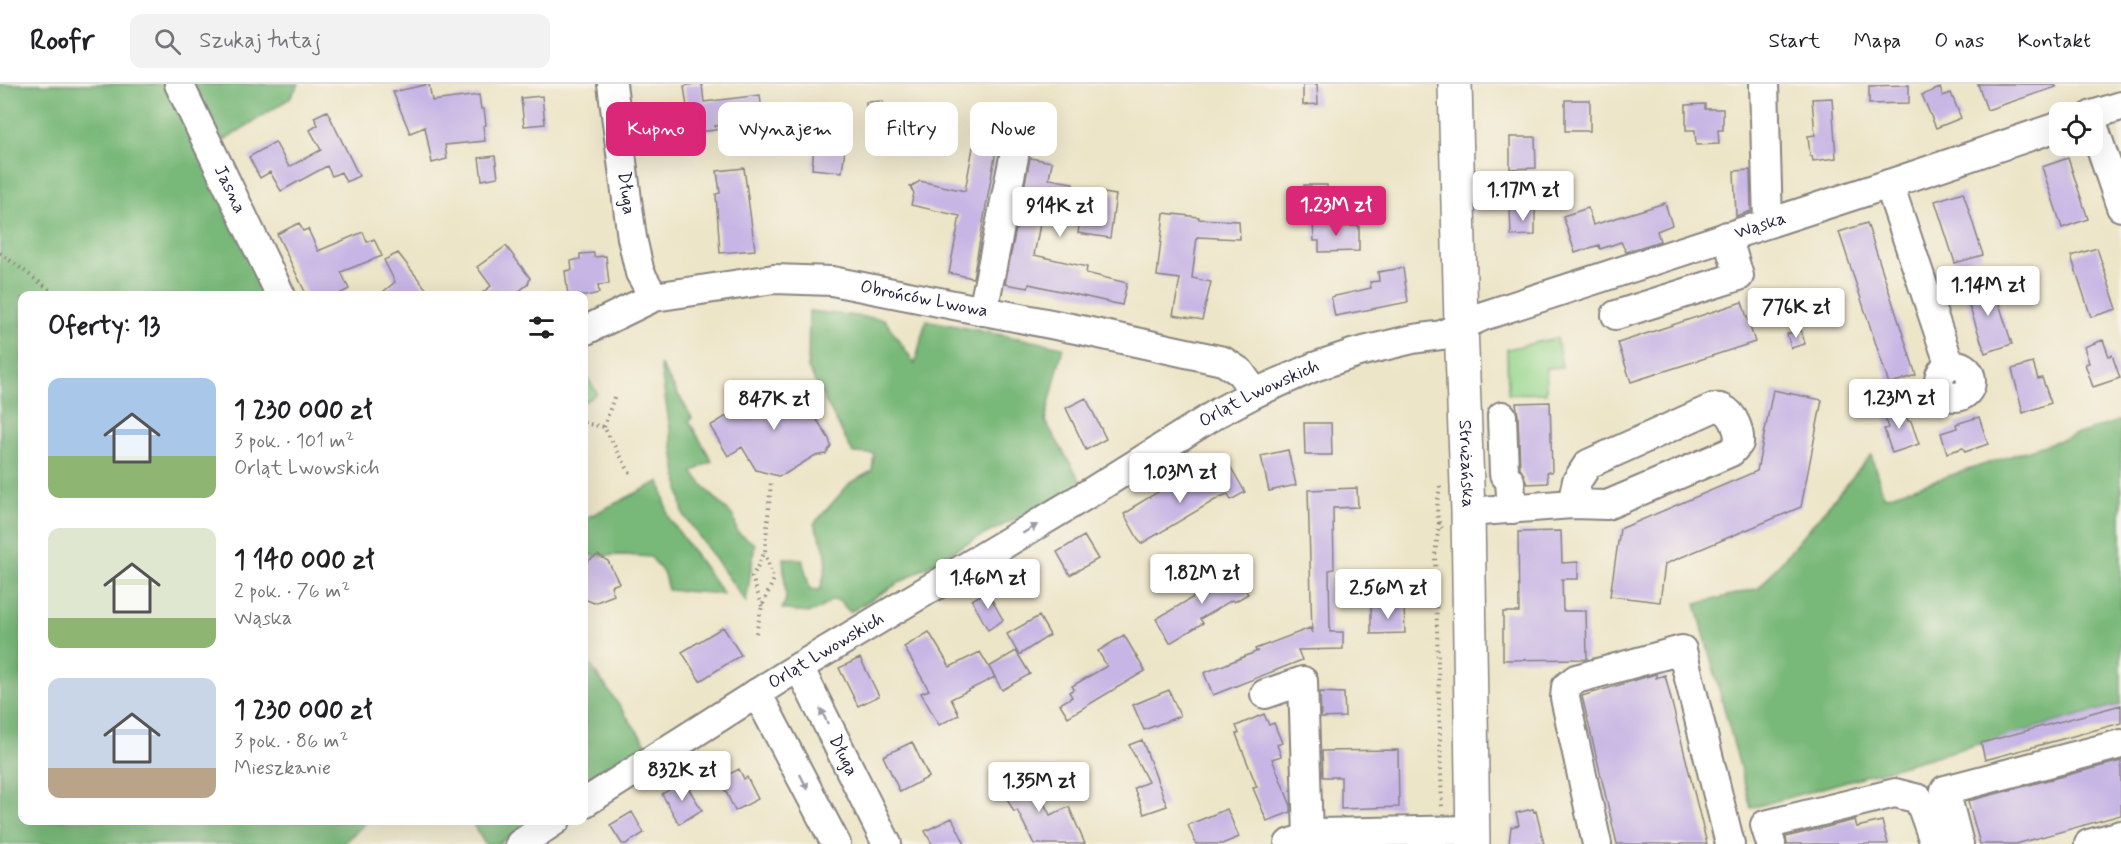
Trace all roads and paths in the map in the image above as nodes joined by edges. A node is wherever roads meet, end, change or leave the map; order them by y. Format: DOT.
graph roads {
  1 [pos="179,84"];
  2 [pos="612,84"];
  3 [pos="1455,84"];
  4 [pos="1764,84"];
  5 [pos="2121,106"];
  6 [pos="2103,112"];
  7 [pos="2049,130"];
  8 [pos="2103,155"];
  9 [pos="1014,157"];
  10 [pos="1889,184"];
  11 [pos="2121,207"];
  12 [pos="1768,222"];
  13 [pos="1727,236"];
  14 [pos="0,253"];
  15 [pos="51,291"];
  16 [pos="279,291"];
  17 [pos="654,297"];
  18 [pos="983,311"];
  19 [pos="1616,315"];
  20 [pos="1461,324"];
  21 [pos="588,329"];
  22 [pos="1950,366"];
  23 [pos="1255,393"];
  24 [pos="614,397"];
  25 [pos="1502,416"];
  26 [pos="588,424"];
  27 [pos="604,428"];
  28 [pos="631,475"];
  29 [pos="771,482"];
  30 [pos="1572,504"];
  31 [pos="1512,510"];
  32 [pos="1454,517"];
  33 [pos="765,552"];
  34 [pos="762,606"];
  35 [pos="756,633"];
  36 [pos="799,667"];
  37 [pos="757,693"];
  38 [pos="1265,694"];
  39 [pos="2121,744"];
  40 [pos="588,800"];
  41 [pos="548,825"];
  42 [pos="1440,831"];
  43 [pos="2121,835"];
  44 [pos="1473,837"];
  45 [pos="1299,840"];
  46 [pos="519,844"];
  47 [pos="836,844"];
  48 [pos="887,844"];
  49 [pos="1597,844"];
  50 [pos="1730,844"];
  51 [pos="1771,844"];
  52 [pos="1935,844"];
  53 [pos="1959,844"];
  54 [pos="2089,844"];
  1 -- 16 [label="street, Jasna"];
  2 -- 17 [label="street, Długa"];
  3 -- 20 [label="main road, Strużańska"];
  4 -- 12 [label="street"];
  5 -- 6 [label="street"];
  7 -- 10 [label="street, Wąska"];
  8 -- 11 [label="street"];
  9 -- 18 [label="street"];
  10 -- 12 [label="street, Wąska"];
  10 -- 22 [label="street"];
  12 -- 13 [label="street, Wąska"];
  13 -- 19 [label="street"];
  13 -- 20 [label="street, Wąska"];
  14 -- 15 [label="path"];
  17 -- 18 [label="street, Obrońców Lwowa"];
  17 -- 21 [label="street, Obrońców Lwowa"];
  18 -- 23 [label="street, Obrońców Lwowa"];
  20 -- 23 [label="street, Orląt Lwowskich"];
  20 -- 32 [label="main road, Strużańska"];
  36 -- 23 [label="street, Orląt Lwowskich, one-way"];
  24 -- 27 [label="path"];
  25 -- 31 [label="street"];
  26 -- 27 [label="path"];
  27 -- 28 [label="path"];
  29 -- 33 [label="path"];
  30 -- 30 [label="street"];
  30 -- 31 [label="street"];
  31 -- 32 [label="street"];
  32 -- 42 [label="path"];
  32 -- 44 [label="main road, Strużańska"];
  33 -- 34 [label="path"];
  33 -- 34 [label="path"];
  34 -- 35 [label="path"];
  36 -- 37 [label="street, Orląt Lwowskich"];
  48 -- 36 [label="street, Długa, one-way"];
  37 -- 40 [label="street, Orląt Lwowskich"];
  37 -- 47 [label="street, one-way"];
  38 -- 45 [label="street"];
  39 -- 53 [label="street"];
  41 -- 46 [label="street"];
  42 -- 44 [label="street"];
  42 -- 45 [label="street"];
  43 -- 54 [label="street"];
  49 -- 50 [label="street"];
  51 -- 52 [label="street"];
}
